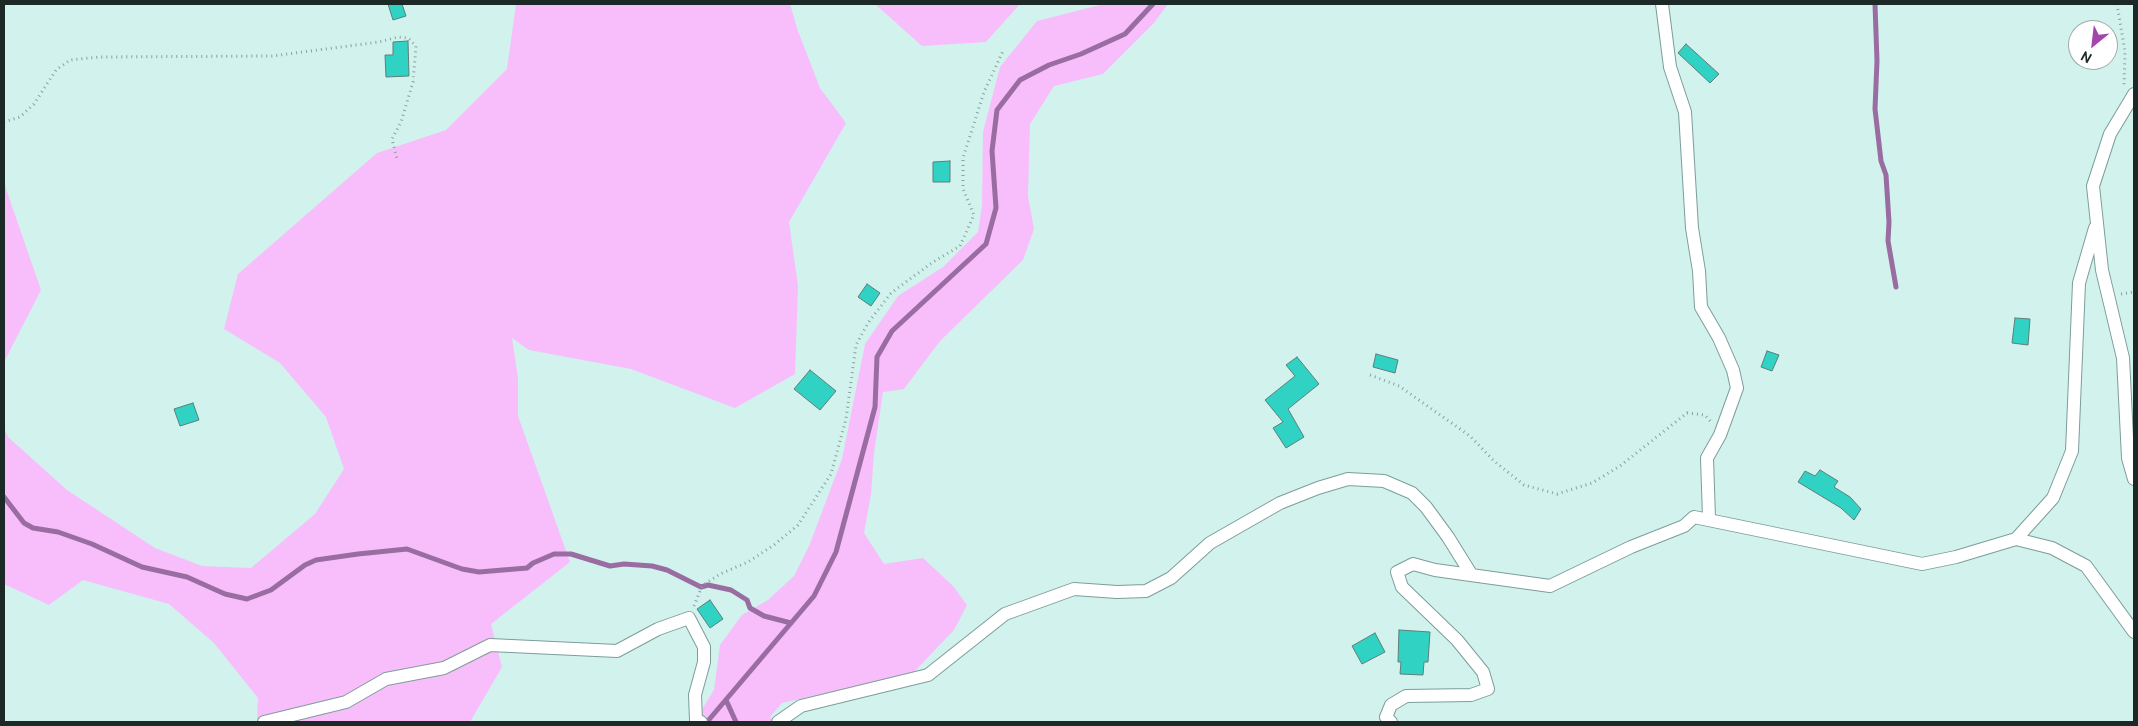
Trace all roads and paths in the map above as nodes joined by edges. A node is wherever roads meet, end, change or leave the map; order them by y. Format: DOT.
graph roads {
  1 [pos="1662,4"];
  2 [pos="2117,4"];
  3 [pos="1003,51"];
  4 [pos="2131,99"];
  5 [pos="4,122"];
  6 [pos="397,159"];
  7 [pos="2096,221"];
  8 [pos="1370,375"];
  9 [pos="1720,435"];
  10 [pos="2134,479"];
  11 [pos="1709,518"];
  12 [pos="2016,539"];
  13 [pos="1471,574"];
  14 [pos="689,618"];
  15 [pos="2134,632"];
  16 [pos="264,722"];
  17 [pos="700,722"];
  18 [pos="778,722"];
  19 [pos="1391,722"];
  1 -- 9 [label="street"];
  2 -- 4 [label="path"];
  3 -- 14 [label="path"];
  4 -- 7 [label="street"];
  5 -- 6 [label="path"];
  7 -- 10 [label="street"];
  7 -- 12 [label="street"];
  8 -- 9 [label="path"];
  9 -- 11 [label="street"];
  11 -- 12 [label="street"];
  11 -- 13 [label="street"];
  12 -- 15 [label="street"];
  13 -- 18 [label="street"];
  13 -- 19 [label="street"];
  14 -- 16 [label="street"];
  14 -- 17 [label="street"];
}
